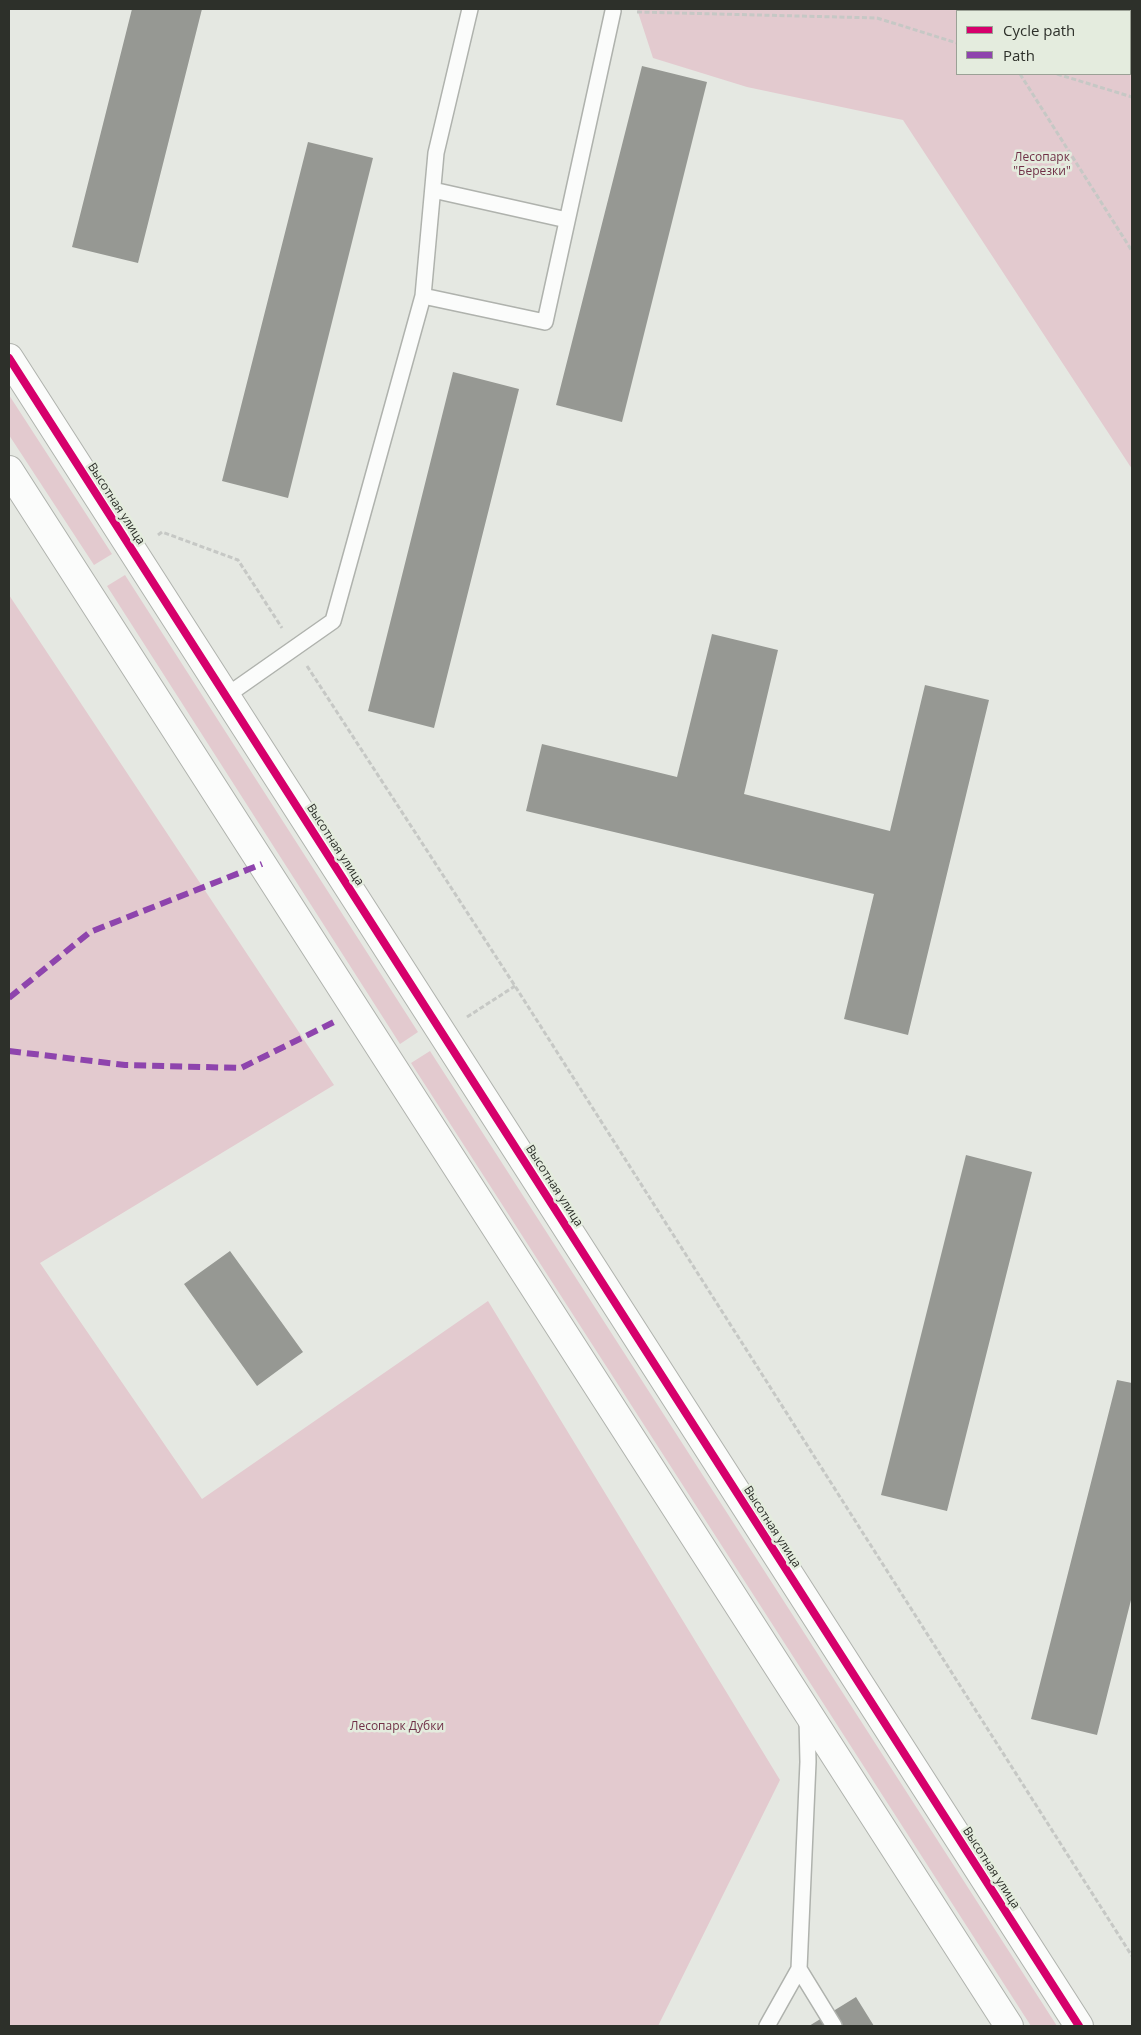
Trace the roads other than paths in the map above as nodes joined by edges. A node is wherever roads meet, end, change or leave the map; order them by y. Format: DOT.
graph roads {
  1 [pos="470,9"];
  2 [pos="613,11"];
  3 [pos="433,190"];
  4 [pos="567,220"];
  5 [pos="423,296"];
  6 [pos="9,358"];
  7 [pos="9,470"];
  8 [pos="226,696"];
  9 [pos="806,1711"];
  10 [pos="799,1969"];
  11 [pos="767,2026"];
  12 [pos="834,2026"];
  13 [pos="1010,2026"];
  14 [pos="1079,2026"];
  1 -- 3 [label="lane"];
  2 -- 4 [label="lane"];
  3 -- 4 [label="lane"];
  3 -- 5 [label="lane"];
  4 -- 5 [label="lane"];
  5 -- 8 [label="lane"];
  6 -- 8 [label="street, Высотная улица"];
  7 -- 9 [label="street"];
  8 -- 14 [label="street, Высотная улица"];
  9 -- 10 [label="lane"];
  9 -- 13 [label="street"];
  10 -- 11 [label="lane"];
  10 -- 12 [label="lane"];
}
